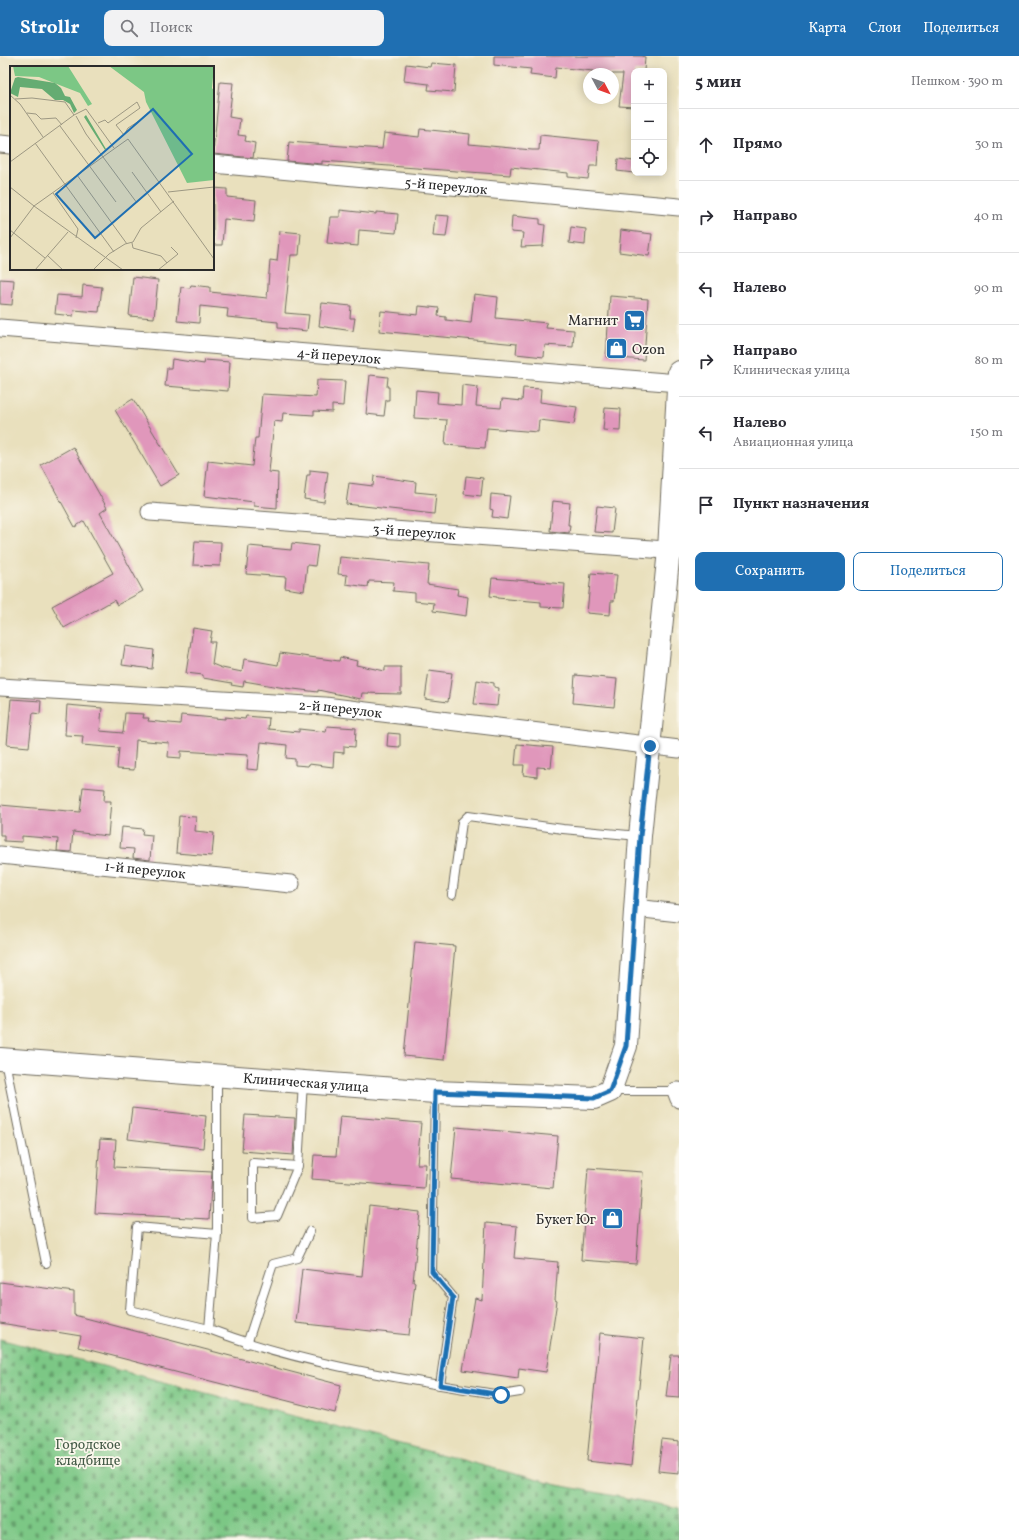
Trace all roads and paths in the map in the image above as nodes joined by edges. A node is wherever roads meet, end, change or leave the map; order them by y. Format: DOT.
graph roads {
  1 [pos="0,144"];
  2 [pos="10,145"];
  3 [pos="214,164"];
  4 [pos="679,207"];
  5 [pos="0,328"];
  6 [pos="679,378"];
  7 [pos="150,512"];
  8 [pos="674,551"];
  9 [pos="0,687"];
  10 [pos="650,746"];
  11 [pos="679,749"];
  12 [pos="640,836"];
  13 [pos="0,855"];
  14 [pos="292,884"];
  15 [pos="452,895"];
  16 [pos="635,908"];
  17 [pos="679,913"];
  18 [pos="3,1059"];
  19 [pos="217,1075"];
  20 [pos="303,1081"];
  21 [pos="610,1091"];
  22 [pos="435,1092"];
  23 [pos="678,1094"];
  24 [pos="298,1166"];
  25 [pos="310,1231"];
  26 [pos="217,1234"];
  27 [pos="46,1263"];
  28 [pos="209,1329"];
  29 [pos="247,1344"];
  30 [pos="440,1385"];
  31 [pos="520,1392"];
  1 -- 2 [label="street"];
  3 -- 4 [label="street, 5-й переулок"];
  5 -- 6 [label="street, 4-й переулок"];
  6 -- 8 [label="main road"];
  7 -- 8 [label="street, 3-й переулок"];
  8 -- 10 [label="main road"];
  9 -- 10 [label="street, 2-й переулок"];
  10 -- 11 [label="street, 2-й переулок"];
  10 -- 12 [label="main road"];
  12 -- 15 [label="lane"];
  12 -- 16 [label="main road"];
  13 -- 14 [label="street, 1-й переулок"];
  16 -- 17 [label="street"];
  16 -- 21 [label="main road"];
  18 -- 19 [label="main road, Клиническая улица"];
  18 -- 27 [label="lane"];
  19 -- 20 [label="main road, Клиническая улица"];
  19 -- 26 [label="lane"];
  20 -- 22 [label="main road, Клиническая улица"];
  20 -- 24 [label="lane"];
  21 -- 22 [label="main road, Клиническая улица"];
  21 -- 23 [label="lane"];
  22 -- 30 [label="lane"];
  24 -- 24 [label="lane"];
  25 -- 29 [label="lane"];
  26 -- 28 [label="lane"];
  26 -- 28 [label="lane"];
  28 -- 29 [label="lane"];
  29 -- 30 [label="lane"];
  30 -- 31 [label="lane"];
}
